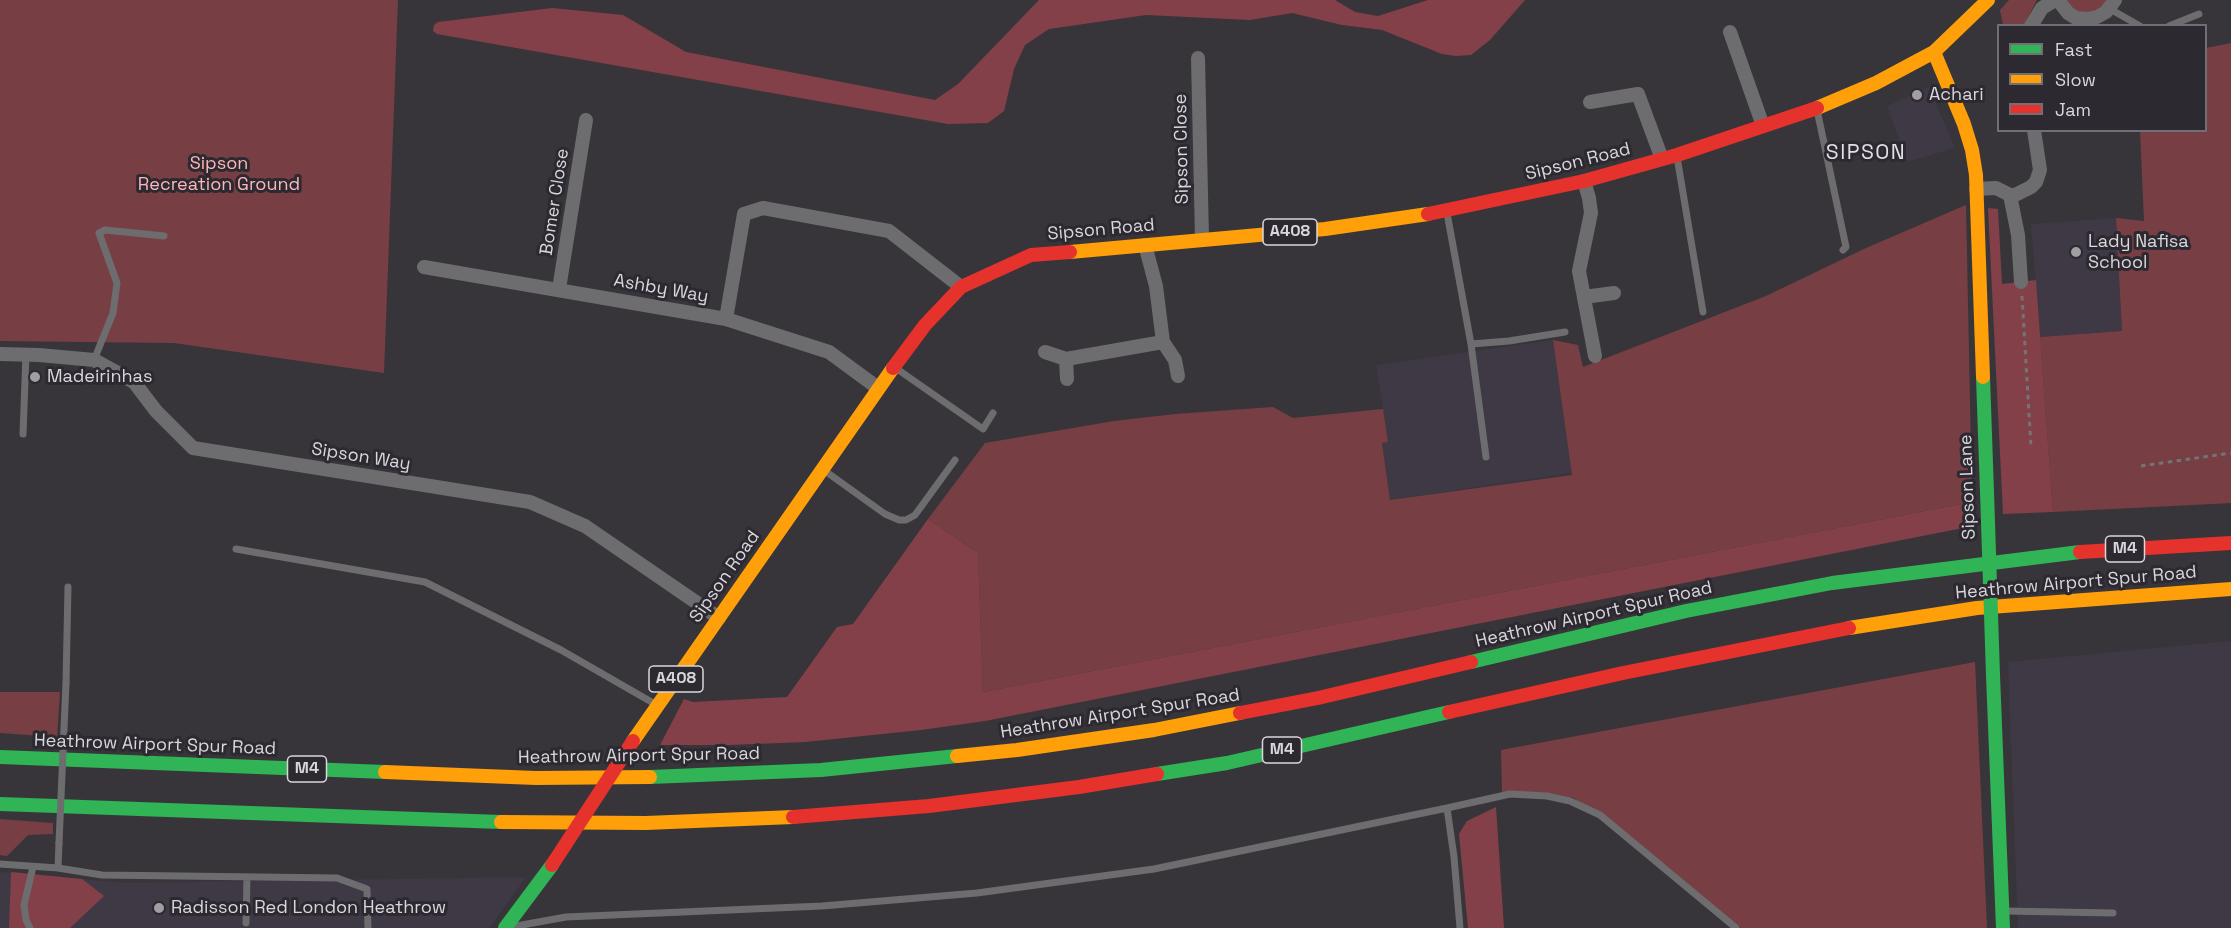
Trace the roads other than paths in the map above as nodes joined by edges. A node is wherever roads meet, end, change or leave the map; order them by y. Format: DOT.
graph roads {
  1 [pos="1988,0"];
  2 [pos="2057,0"];
  3 [pos="2112,5"];
  4 [pos="2199,14"];
  5 [pos="2032,24"];
  6 [pos="2137,24"];
  7 [pos="2174,24"];
  8 [pos="1730,32"];
  9 [pos="1934,52"];
  10 [pos="1198,58"];
  11 [pos="1590,102"];
  12 [pos="1816,108"];
  13 [pos="586,120"];
  14 [pos="1763,126"];
  15 [pos="2034,132"];
  16 [pos="1677,155"];
  17 [pos="1662,159"];
  18 [pos="1584,182"];
  19 [pos="1976,189"];
  20 [pos="2010,195"];
  21 [pos="1447,211"];
  22 [pos="164,236"];
  23 [pos="1202,240"];
  24 [pos="1145,245"];
  25 [pos="1843,250"];
  26 [pos="424,267"];
  27 [pos="2021,282"];
  28 [pos="961,287"];
  29 [pos="559,289"];
  30 [pos="1614,293"];
  31 [pos="1584,297"];
  32 [pos="1703,312"];
  33 [pos="726,319"];
  34 [pos="1564,332"];
  35 [pos="1163,342"];
  36 [pos="1471,344"];
  37 [pos="1045,352"];
  38 [pos="0,354"];
  39 [pos="26,354"];
  40 [pos="1595,356"];
  41 [pos="1066,359"];
  42 [pos="94,360"];
  43 [pos="895,368"];
  44 [pos="1178,376"];
  45 [pos="1067,379"];
  46 [pos="878,388"];
  47 [pos="993,413"];
  48 [pos="23,434"];
  49 [pos="1486,457"];
  50 [pos="956,460"];
  51 [pos="822,469"];
  52 [pos="2231,543"];
  53 [pos="236,549"];
  54 [pos="68,587"];
  55 [pos="2231,589"];
  56 [pos="719,618"];
  57 [pos="657,705"];
  58 [pos="0,757"];
  59 [pos="0,804"];
  60 [pos="1447,808"];
  61 [pos="0,864"];
  62 [pos="33,867"];
  63 [pos="58,868"];
  64 [pos="247,877"];
  65 [pos="2002,911"];
  66 [pos="2113,913"];
  67 [pos="246,923"];
  68 [pos="30,928"];
  69 [pos="368,928"];
  70 [pos="505,928"];
  71 [pos="1460,928"];
  72 [pos="1736,928"];
  73 [pos="2003,928"];
  1 -- 9 [label="main road, Sipson Road / A408"];
  2 -- 3 [label="street"];
  2 -- 5 [label="street"];
  3 -- 6 [label="lane"];
  4 -- 7 [label="lane"];
  8 -- 14 [label="street"];
  9 -- 12 [label="main road, Sipson Road / A408"];
  9 -- 19 [label="main road, Sipson Lane"];
  10 -- 23 [label="street, Sipson Close"];
  11 -- 17 [label="street"];
  12 -- 14 [label="main road, Sipson Road / A408"];
  12 -- 25 [label="lane"];
  13 -- 29 [label="street, Bomer Close"];
  14 -- 16 [label="main road, Sipson Road / A408"];
  15 -- 20 [label="street"];
  16 -- 17 [label="main road, Sipson Road / A408"];
  16 -- 32 [label="lane"];
  17 -- 18 [label="main road, Sipson Road / A408"];
  18 -- 21 [label="main road, Sipson Road / A408"];
  18 -- 31 [label="street"];
  19 -- 20 [label="street"];
  19 -- 65 [label="main road, Sipson Lane, bridge"];
  20 -- 27 [label="street"];
  21 -- 23 [label="main road, Sipson Road / A408"];
  21 -- 36 [label="lane"];
  22 -- 42 [label="lane"];
  23 -- 24 [label="main road, Sipson Road / A408"];
  24 -- 28 [label="main road, Sipson Road / A408"];
  24 -- 35 [label="street"];
  26 -- 29 [label="street, Ashby Way"];
  28 -- 33 [label="street"];
  28 -- 43 [label="main road, Sipson Road / A408"];
  29 -- 33 [label="street, Ashby Way"];
  30 -- 31 [label="street"];
  31 -- 40 [label="street"];
  33 -- 46 [label="street, Ashby Way"];
  34 -- 36 [label="lane"];
  35 -- 41 [label="street"];
  35 -- 44 [label="street"];
  36 -- 49 [label="lane"];
  37 -- 41 [label="street"];
  38 -- 39 [label="street, Sipson Way"];
  39 -- 42 [label="street, Sipson Way"];
  39 -- 48 [label="lane"];
  41 -- 45 [label="street"];
  42 -- 56 [label="street, Sipson Way"];
  43 -- 46 [label="main road, Sipson Road / A408"];
  43 -- 47 [label="lane"];
  46 -- 51 [label="main road, Sipson Road / A408"];
  50 -- 51 [label="lane"];
  51 -- 56 [label="main road, Sipson Road / A408"];
  52 -- 58 [label="main road, Heathrow Airport Spur Road / M4"];
  53 -- 57 [label="lane"];
  54 -- 63 [label="lane, bridge"];
  55 -- 59 [label="main road, Heathrow Airport Spur Road / M4"];
  56 -- 57 [label="main road, Sipson Road / A408"];
  57 -- 70 [label="main road, Sipson Road / A408, bridge"];
  60 -- 70 [label="lane"];
  60 -- 71 [label="lane"];
  60 -- 72 [label="lane"];
  61 -- 62 [label="lane"];
  62 -- 63 [label="lane"];
  62 -- 68 [label="lane"];
  63 -- 64 [label="lane"];
  64 -- 67 [label="lane"];
  64 -- 69 [label="lane"];
  65 -- 66 [label="lane"];
  65 -- 73 [label="main road, Sipson Lane"];
}
